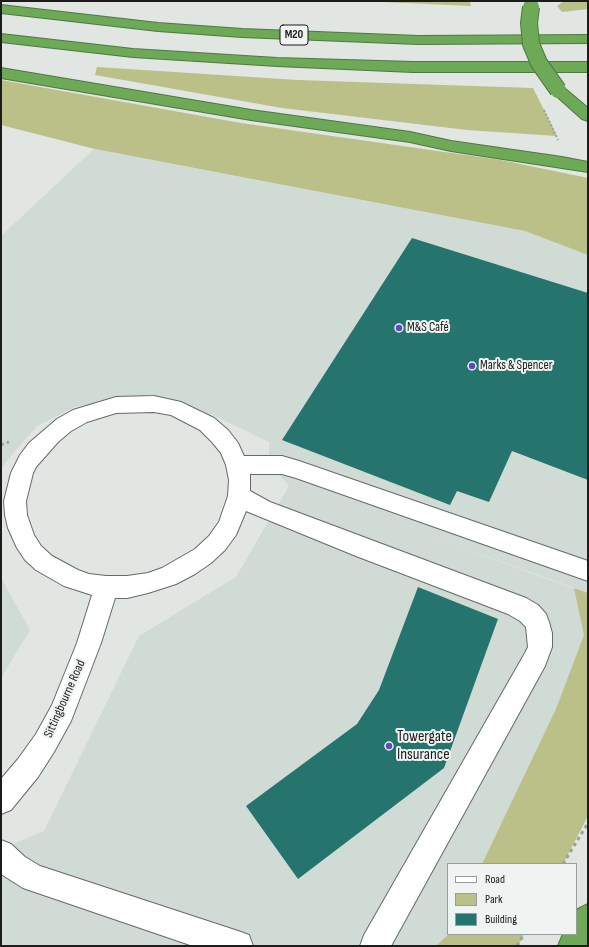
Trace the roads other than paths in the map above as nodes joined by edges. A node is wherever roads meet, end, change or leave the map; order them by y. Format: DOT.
graph roads {
  1 [pos="532,4"];
  2 [pos="1,9"];
  3 [pos="1,38"];
  4 [pos="588,39"];
  5 [pos="588,67"];
  6 [pos="1,73"];
  7 [pos="588,116"];
  8 [pos="410,137"];
  9 [pos="588,152"];
  10 [pos="588,167"];
  11 [pos="237,465"];
  12 [pos="9,486"];
  13 [pos="239,496"];
  14 [pos="588,572"];
  15 [pos="106,586"];
  16 [pos="1,800"];
  17 [pos="1,854"];
  18 [pos="588,919"];
  19 [pos="238,946"];
  20 [pos="375,946"];
  21 [pos="573,946"];
  1 -- 7 [label="highway, bridge"];
  2 -- 4 [label="highway, M20"];
  3 -- 5 [label="highway, M20"];
  6 -- 8 [label="highway"];
  8 -- 9 [label="highway"];
  8 -- 10 [label="highway"];
  11 -- 12 [label="street"];
  11 -- 13 [label="street"];
  11 -- 14 [label="street"];
  12 -- 15 [label="street"];
  13 -- 15 [label="street"];
  13 -- 20 [label="street"];
  15 -- 16 [label="street, Sittingbourne Road"];
  17 -- 19 [label="street"];
  18 -- 21 [label="highway"];
}
